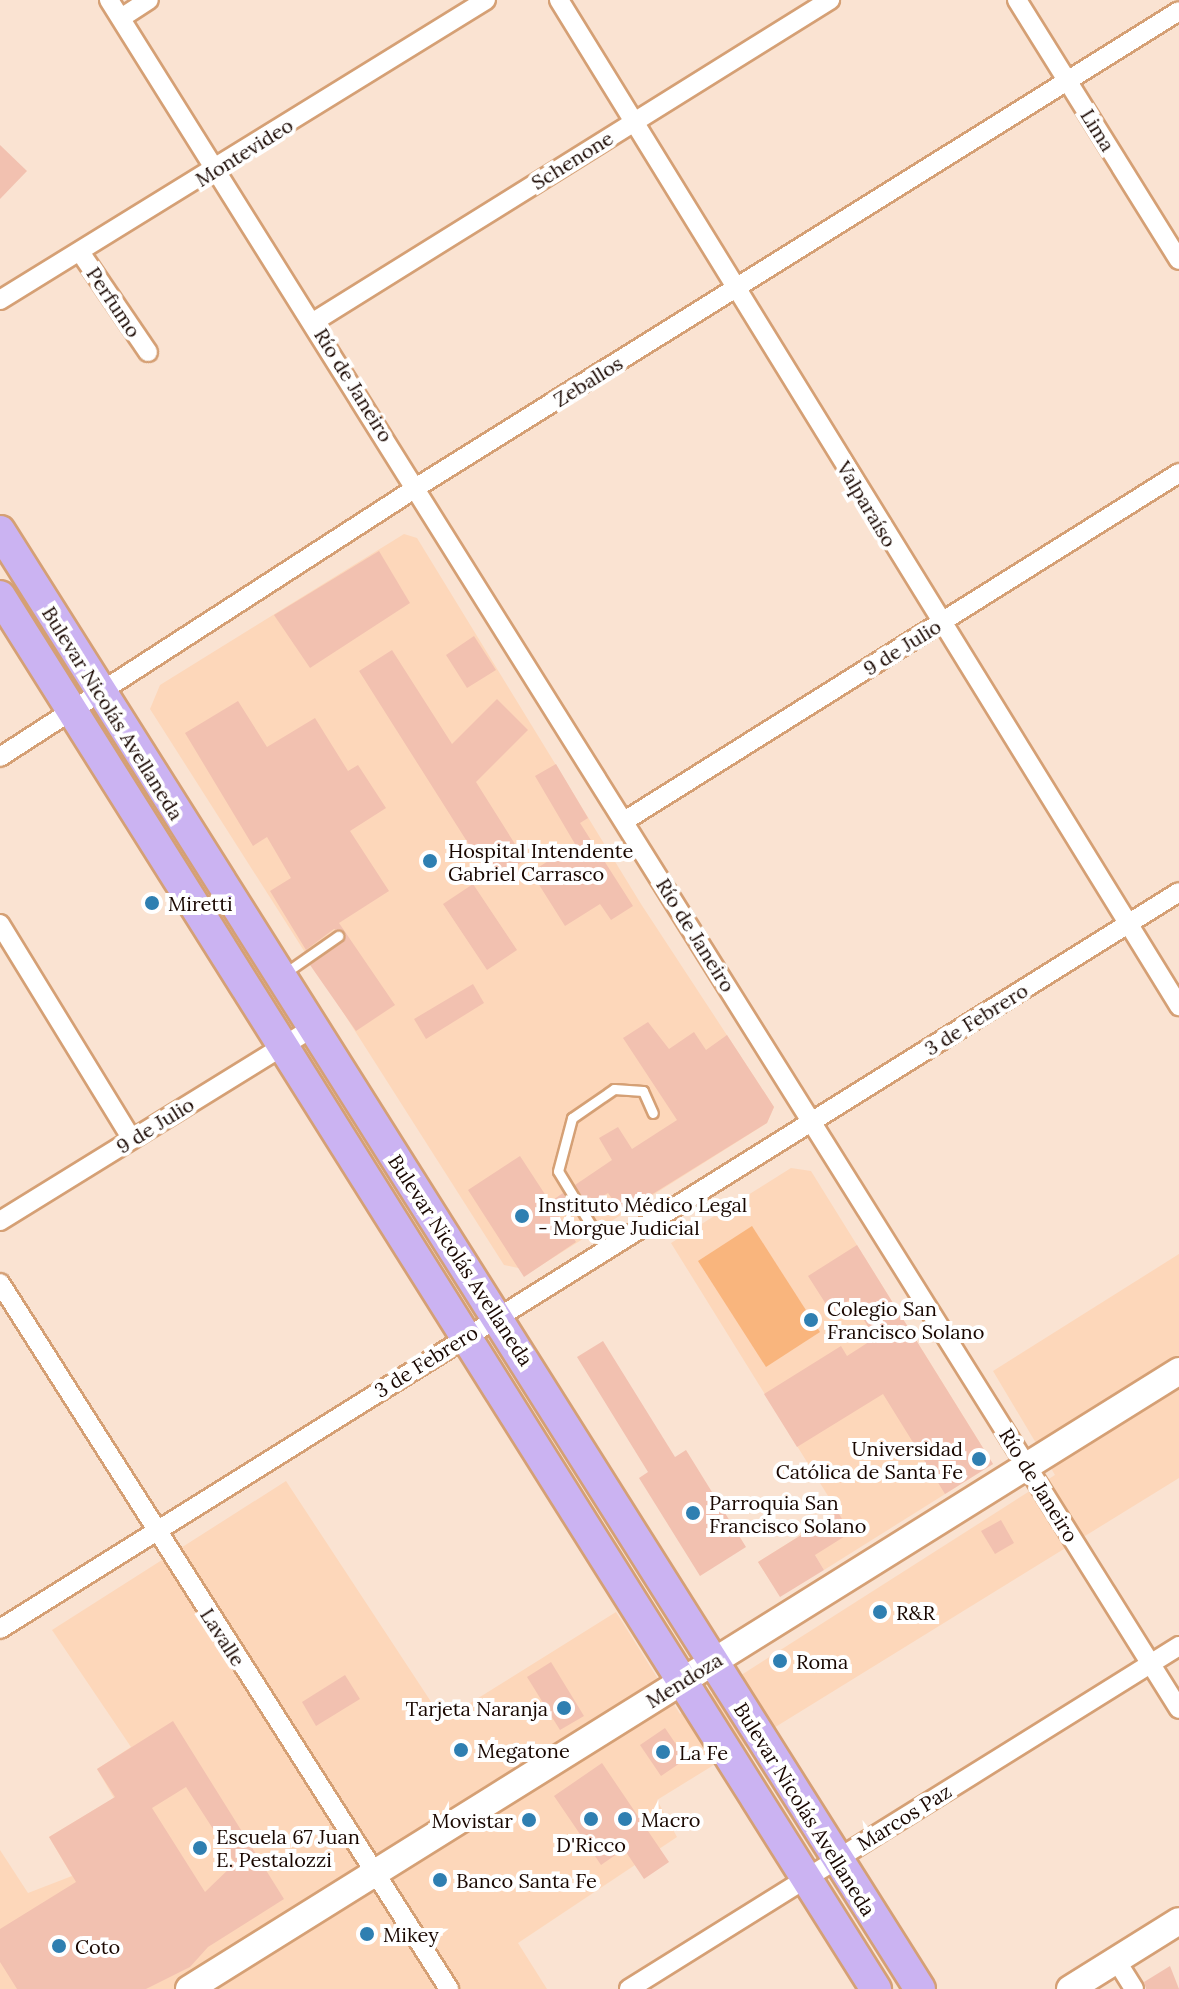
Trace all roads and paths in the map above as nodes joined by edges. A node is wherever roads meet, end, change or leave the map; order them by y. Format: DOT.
graph roads {
  1 [pos="109,0"];
  2 [pos="149,0"];
  3 [pos="486,0"];
  4 [pos="559,0"];
  5 [pos="830,0"];
  6 [pos="1017,0"];
  7 [pos="1179,11"];
  8 [pos="121,18"];
  9 [pos="1068,80"];
  10 [pos="632,122"];
  11 [pos="218,169"];
  12 [pos="80,252"];
  13 [pos="1177,254"];
  14 [pos="736,290"];
  15 [pos="0,300"];
  16 [pos="315,321"];
  17 [pos="148,352"];
  18 [pos="1179,473"];
  19 [pos="417,487"];
  20 [pos="0,531"];
  21 [pos="0,596"];
  22 [pos="939,624"];
  23 [pos="102,694"];
  24 [pos="73,712"];
  25 [pos="0,757"];
  26 [pos="626,820"];
  27 [pos="1179,892"];
  28 [pos="0,924"];
  29 [pos="1128,924"];
  30 [pos="338,936"];
  31 [pos="279,977"];
  32 [pos="1179,1006"];
  33 [pos="311,1029"];
  34 [pos="281,1046"];
  35 [pos="653,1113"];
  36 [pos="811,1122"];
  37 [pos="132,1139"];
  38 [pos="0,1221"];
  39 [pos="606,1250"];
  40 [pos="0,1283"];
  41 [pos="498,1315"];
  42 [pos="468,1334"];
  43 [pos="1179,1371"];
  44 [pos="1027,1466"];
  45 [pos="155,1532"];
  46 [pos="0,1629"];
  47 [pos="1179,1646"];
  48 [pos="712,1663"];
  49 [pos="1151,1664"];
  50 [pos="683,1681"];
  51 [pos="1179,1709"];
  52 [pos="837,1859"];
  53 [pos="377,1872"];
  54 [pos="806,1878"];
  55 [pos="1179,1921"];
  56 [pos="1116,1960"];
  57 [pos="189,1989"];
  58 [pos="449,1989"];
  59 [pos="629,1989"];
  60 [pos="876,1989"];
  61 [pos="920,1989"];
  62 [pos="1070,1989"];
  63 [pos="1134,1989"];
  1 -- 8 [label="street, Río de Janeiro"];
  2 -- 8 [label="street"];
  3 -- 11 [label="street, Montevideo"];
  4 -- 10 [label="street, Valparaíso"];
  5 -- 10 [label="street, Schenone"];
  6 -- 9 [label="street, Lima"];
  7 -- 9 [label="street, Zeballos"];
  8 -- 11 [label="street, Río de Janeiro"];
  9 -- 13 [label="street, Lima"];
  9 -- 14 [label="street, Zeballos"];
  10 -- 14 [label="street, Valparaíso"];
  10 -- 16 [label="street, Schenone"];
  11 -- 12 [label="street, Montevideo"];
  11 -- 16 [label="street, Río de Janeiro"];
  12 -- 15 [label="street, Montevideo"];
  12 -- 17 [label="street, Perfumo"];
  14 -- 19 [label="street, Zeballos"];
  14 -- 22 [label="street, Valparaíso"];
  16 -- 19 [label="street, Río de Janeiro"];
  18 -- 22 [label="street, 9 de Julio"];
  19 -- 23 [label="street, Zeballos"];
  19 -- 26 [label="street, Río de Janeiro"];
  20 -- 23 [label="main road, Bulevar Nicolás Avellaneda"];
  21 -- 24 [label="main road, Bulevar Nicolás Avellaneda"];
  22 -- 26 [label="street, 9 de Julio"];
  22 -- 29 [label="street, Valparaíso"];
  23 -- 24 [label="street, Zeballos"];
  23 -- 31 [label="main road, Bulevar Nicolás Avellaneda"];
  24 -- 25 [label="street, Zeballos"];
  24 -- 34 [label="main road, Bulevar Nicolás Avellaneda"];
  26 -- 36 [label="street, Río de Janeiro"];
  27 -- 29 [label="street, 3 de Febrero"];
  28 -- 37 [label="street"];
  29 -- 32 [label="street, Valparaíso"];
  29 -- 36 [label="street, 3 de Febrero"];
  30 -- 31 [label="lane"];
  31 -- 33 [label="main road, Bulevar Nicolás Avellaneda"];
  33 -- 34 [label="street, 9 de Julio"];
  33 -- 41 [label="main road, Bulevar Nicolás Avellaneda"];
  34 -- 37 [label="street, 9 de Julio"];
  34 -- 42 [label="main road, Bulevar Nicolás Avellaneda"];
  35 -- 39 [label="lane"];
  36 -- 39 [label="street, 3 de Febrero"];
  36 -- 44 [label="street, Río de Janeiro"];
  37 -- 38 [label="street, 9 de Julio"];
  39 -- 41 [label="street, 3 de Febrero"];
  40 -- 45 [label="street, Lavalle"];
  41 -- 42 [label="street, 3 de Febrero"];
  41 -- 48 [label="main road, Bulevar Nicolás Avellaneda"];
  42 -- 45 [label="street, 3 de Febrero"];
  42 -- 50 [label="main road, Bulevar Nicolás Avellaneda"];
  43 -- 44 [label="main road, Mendoza"];
  44 -- 48 [label="main road, Mendoza"];
  44 -- 49 [label="street, Río de Janeiro"];
  45 -- 46 [label="street, 3 de Febrero"];
  45 -- 53 [label="street, Lavalle"];
  47 -- 49 [label="street, Marcos Paz"];
  48 -- 50 [label="main road, Mendoza"];
  48 -- 52 [label="main road, Bulevar Nicolás Avellaneda"];
  49 -- 51 [label="street, Río de Janeiro"];
  49 -- 52 [label="street, Marcos Paz"];
  50 -- 53 [label="main road, Mendoza"];
  50 -- 54 [label="main road, Bulevar Nicolás Avellaneda"];
  52 -- 54 [label="street, Marcos Paz"];
  52 -- 61 [label="main road, Bulevar Nicolás Avellaneda"];
  53 -- 57 [label="main road, Mendoza"];
  53 -- 58 [label="street, Lavalle"];
  54 -- 59 [label="street, Marcos Paz"];
  54 -- 60 [label="main road, Bulevar Nicolás Avellaneda"];
  55 -- 56 [label="main road"];
  56 -- 62 [label="main road"];
  56 -- 63 [label="street"];
}
